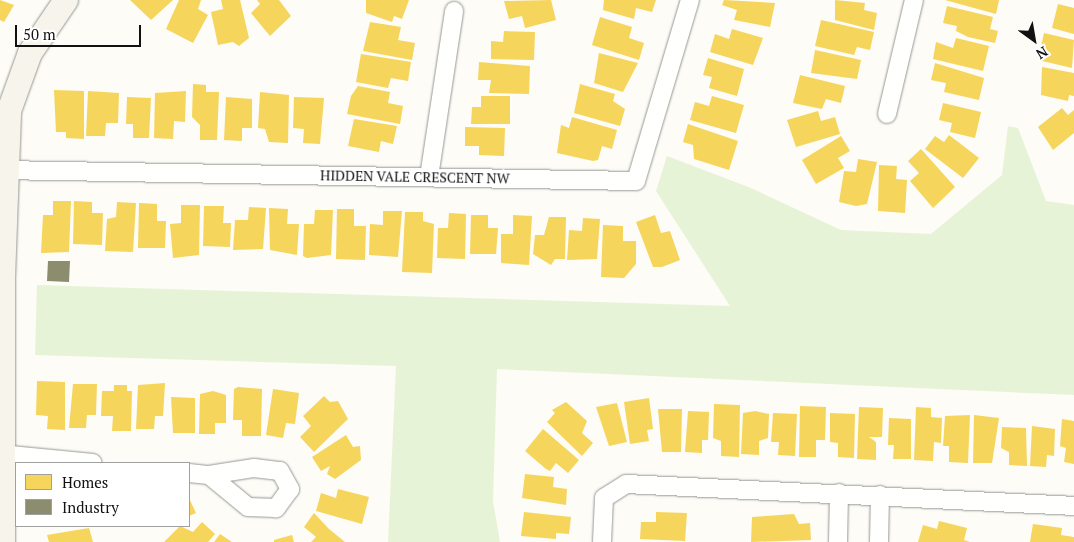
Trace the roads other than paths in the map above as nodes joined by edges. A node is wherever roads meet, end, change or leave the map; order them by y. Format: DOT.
graph roads {
  1 [pos="66,0"];
  2 [pos="690,0"];
  3 [pos="914,0"];
  4 [pos="454,11"];
  5 [pos="887,114"];
  6 [pos="3,170"];
  7 [pos="430,177"];
  8 [pos="2,454"];
  9 [pos="83,462"];
  10 [pos="190,473"];
  11 [pos="209,475"];
  12 [pos="839,493"];
  13 [pos="880,495"];
  14 [pos="1074,506"];
  15 [pos="3,542"];
  16 [pos="602,542"];
  17 [pos="838,542"];
  18 [pos="879,542"];
  1 -- 6 [label="street"];
  2 -- 7 [label="street, HIDDEN VALE CRESCENT NW"];
  3 -- 5 [label="street"];
  4 -- 7 [label="street"];
  6 -- 7 [label="street, HIDDEN VALE CRESCENT NW"];
  6 -- 8 [label="street"];
  8 -- 9 [label="street"];
  8 -- 15 [label="street"];
  10 -- 11 [label="street"];
  12 -- 13 [label="street"];
  12 -- 16 [label="street"];
  12 -- 17 [label="street"];
  13 -- 14 [label="street"];
  13 -- 18 [label="street"];
}
